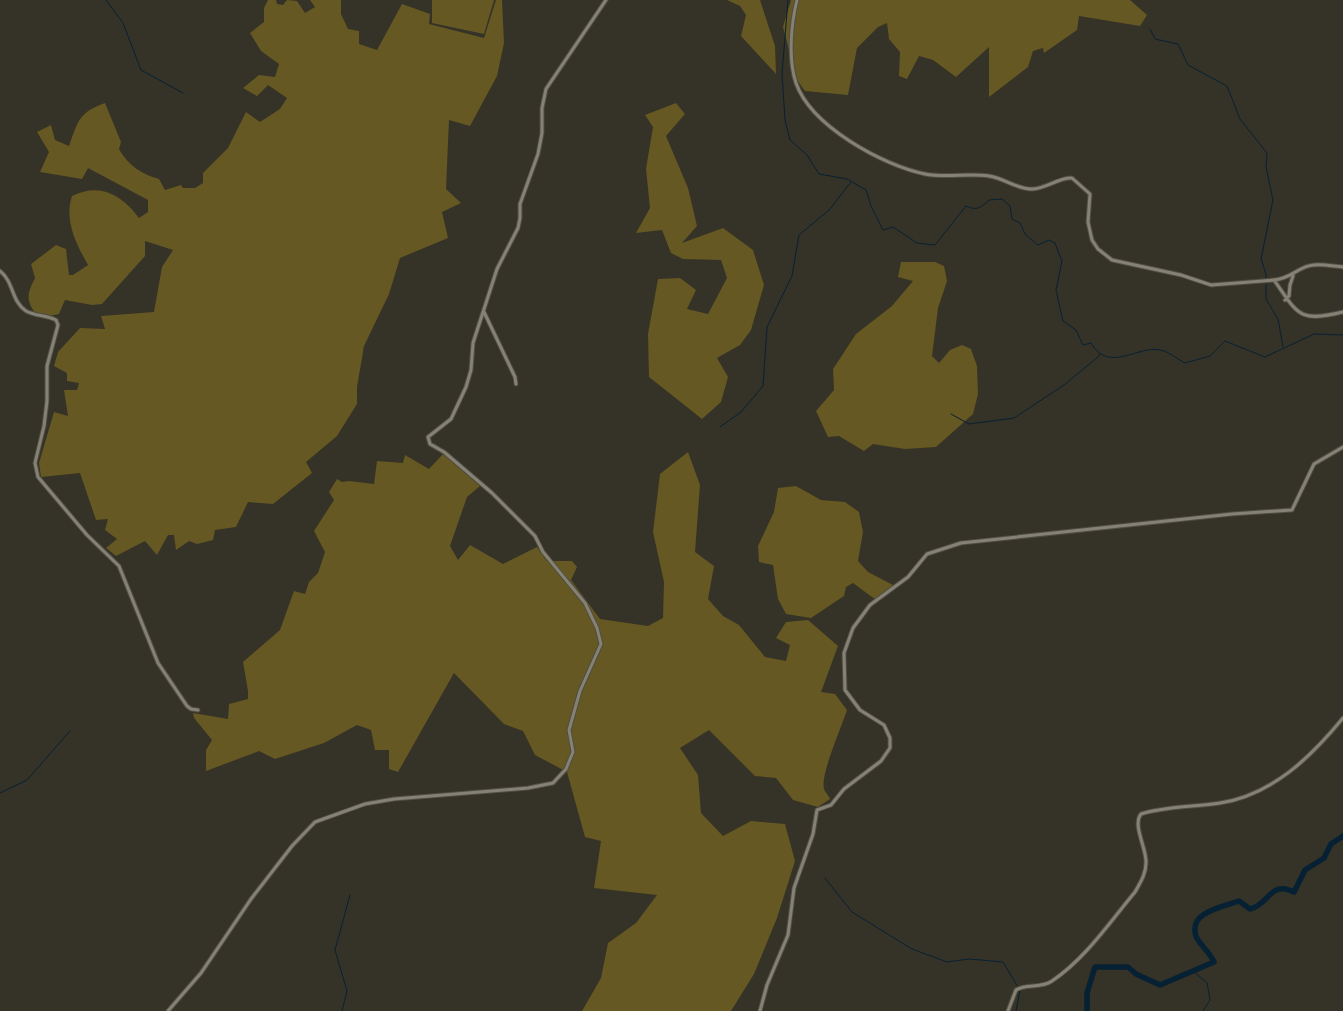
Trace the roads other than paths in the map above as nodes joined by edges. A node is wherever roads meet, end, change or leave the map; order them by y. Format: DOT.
graph roads {
  1 [pos="606,0"];
  2 [pos="797,0"];
  3 [pos="1343,267"];
  4 [pos="0,271"];
  5 [pos="1295,274"];
  6 [pos="1272,280"];
  7 [pos="1285,300"];
  8 [pos="484,312"];
  9 [pos="1343,312"];
  10 [pos="516,384"];
  11 [pos="1343,447"];
  12 [pos="198,710"];
  13 [pos="1343,718"];
  14 [pos="168,1011"];
  15 [pos="760,1011"];
  16 [pos="1008,1011"];
  1 -- 8 [label="street"];
  2 -- 6 [label="street"];
  3 -- 5 [label="street"];
  4 -- 12 [label="street"];
  5 -- 6 [label="street"];
  5 -- 7 [label="street"];
  6 -- 7 [label="street"];
  7 -- 9 [label="street"];
  8 -- 10 [label="street"];
  8 -- 14 [label="street"];
  11 -- 15 [label="street"];
  13 -- 16 [label="street"];
}
